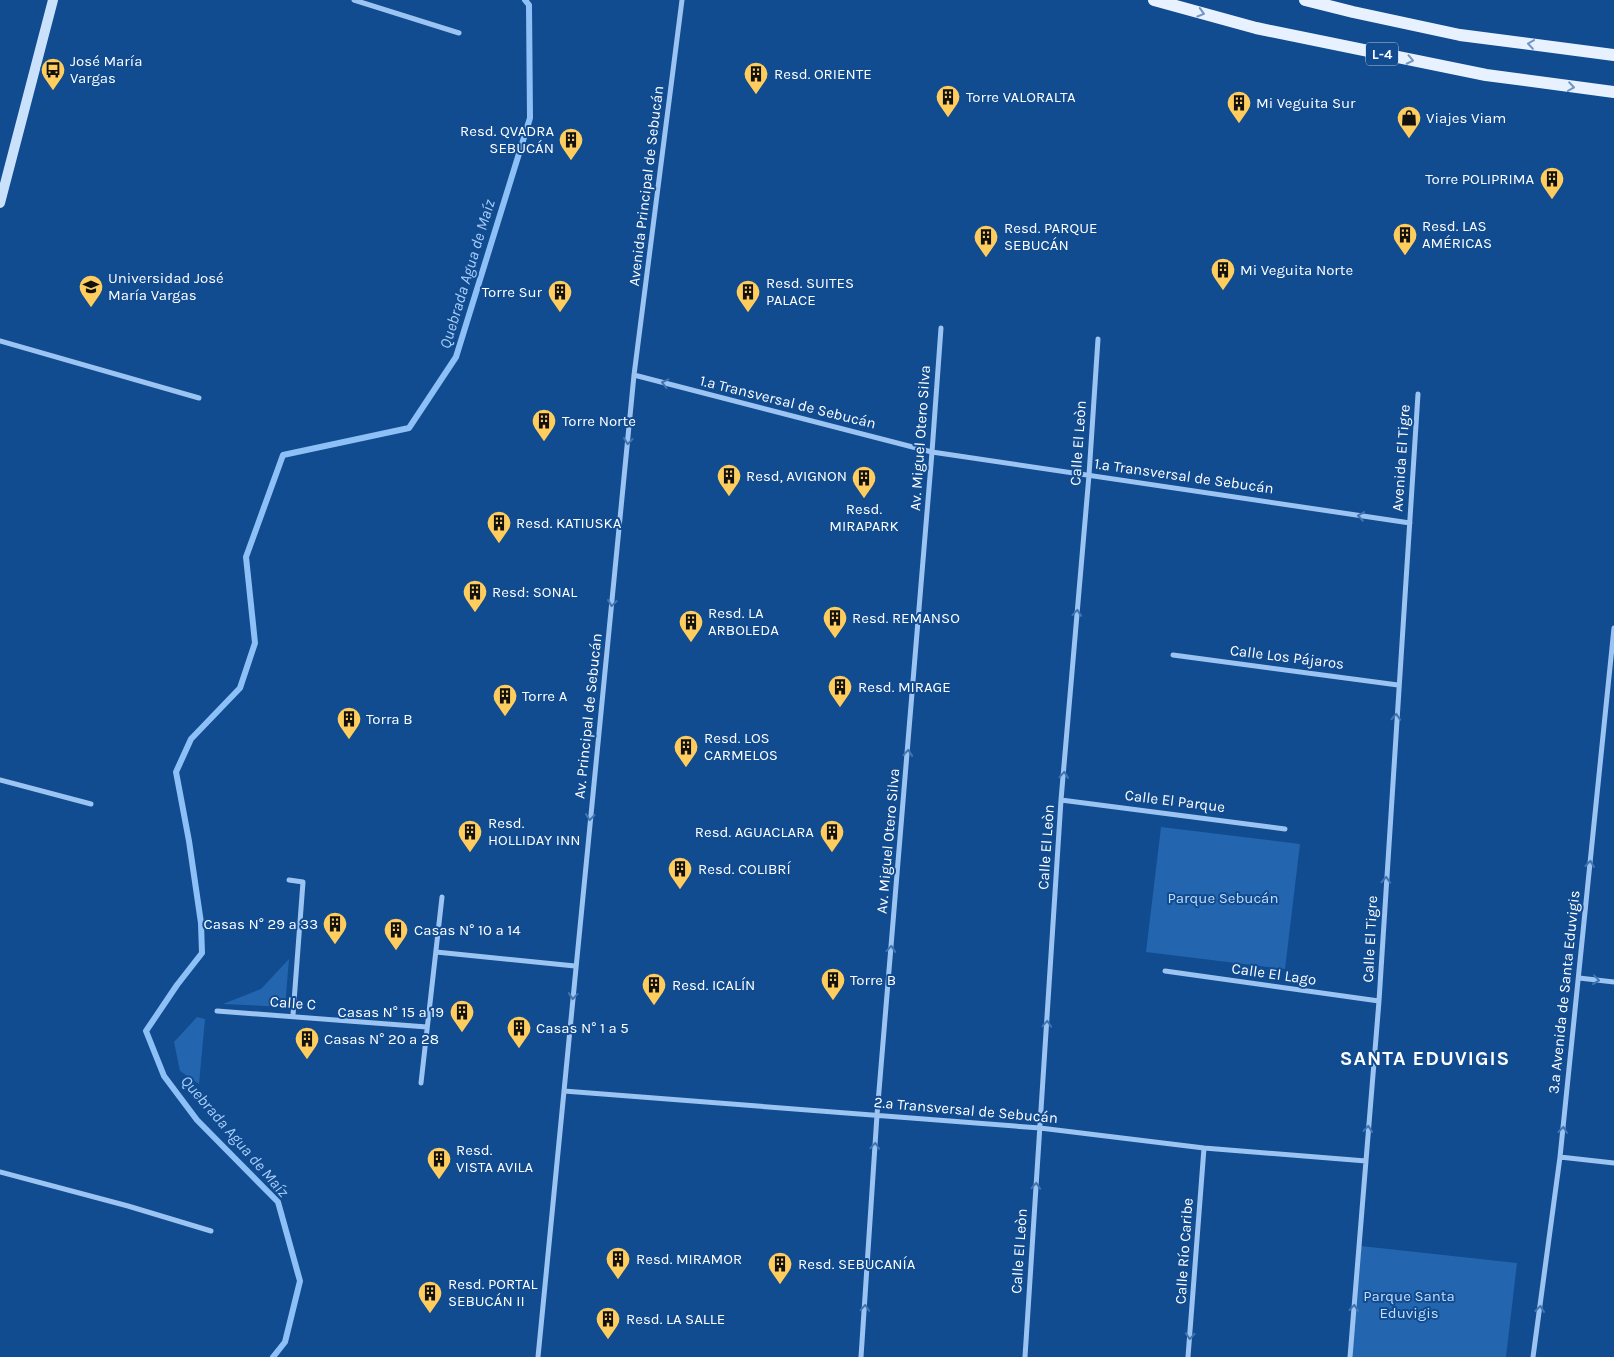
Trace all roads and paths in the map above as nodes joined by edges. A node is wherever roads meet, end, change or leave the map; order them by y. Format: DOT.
graph roads {
  1 [pos="53,0"];
  2 [pos="354,0"];
  3 [pos="682,0"];
  4 [pos="1154,0"];
  5 [pos="1305,0"];
  6 [pos="459,33"];
  7 [pos="1614,55"];
  8 [pos="1614,92"];
  9 [pos="0,203"];
  10 [pos="941,328"];
  11 [pos="1098,339"];
  12 [pos="0,341"];
  13 [pos="634,375"];
  14 [pos="1418,394"];
  15 [pos="199,398"];
  16 [pos="932,452"];
  17 [pos="1088,475"];
  18 [pos="1410,523"];
  19 [pos="1614,628"];
  20 [pos="1173,655"];
  21 [pos="1611,681"];
  22 [pos="1398,685"];
  23 [pos="0,780"];
  24 [pos="1062,800"];
  25 [pos="90,804"];
  26 [pos="1285,829"];
  27 [pos="289,880"];
  28 [pos="442,897"];
  29 [pos="436,952"];
  30 [pos="576,966"];
  31 [pos="1165,972"];
  32 [pos="1579,978"];
  33 [pos="1614,982"];
  34 [pos="1379,1000"];
  35 [pos="217,1011"];
  36 [pos="293,1015"];
  37 [pos="427,1027"];
  38 [pos="421,1084"];
  39 [pos="564,1091"];
  40 [pos="878,1115"];
  41 [pos="1040,1128"];
  42 [pos="1204,1148"];
  43 [pos="1560,1157"];
  44 [pos="1366,1161"];
  45 [pos="1614,1163"];
  46 [pos="0,1172"];
  47 [pos="211,1231"];
  48 [pos="538,1357"];
  49 [pos="861,1357"];
  50 [pos="1025,1357"];
  51 [pos="1188,1357"];
  52 [pos="1350,1357"];
  53 [pos="1533,1357"];
  1 -- 9 [label="main road"];
  2 -- 6 [label="street"];
  3 -- 13 [label="street, Avenida Principal de Sebucán"];
  4 -- 8 [label="main road, L-4, one-way"];
  7 -- 5 [label="main road, L-4, one-way"];
  10 -- 16 [label="street, Av. Miguel Otero Silva"];
  11 -- 17 [label="street, Calle El Leòn"];
  12 -- 15 [label="street"];
  16 -- 13 [label="street, 1.ª Transversal de Sebucán, one-way"];
  13 -- 30 [label="street, Av. Principal de Sebucán, one-way"];
  14 -- 18 [label="street, Avenida El Tigre"];
  16 -- 17 [label="street, 1.ª Transversal de Sebucán"];
  40 -- 16 [label="street, Av. Miguel Otero Silva, one-way"];
  18 -- 17 [label="street, 1.ª Transversal de Sebucán, one-way"];
  24 -- 17 [label="street, Calle El Leòn, one-way"];
  18 -- 22 [label="street, Calle El Tigre"];
  19 -- 21 [label="street, 3.ª Avenida de Santa Eduvigis"];
  20 -- 22 [label="street, Calle Los Pájaros"];
  32 -- 21 [label="street, 3.ª Avenida de Santa Eduvigis, one-way"];
  34 -- 22 [label="street, Calle El Tigre, one-way"];
  23 -- 25 [label="street"];
  24 -- 26 [label="street, Calle El Parque"];
  41 -- 24 [label="street, Calle El Leòn, one-way"];
  27 -- 36 [label="street"];
  28 -- 29 [label="street"];
  29 -- 30 [label="street"];
  29 -- 37 [label="street"];
  30 -- 39 [label="street, Av. Principal de Sebucán, one-way"];
  31 -- 34 [label="street, Calle El Lago"];
  32 -- 33 [label="street, one-way"];
  43 -- 32 [label="street, 3.ª Avenida de Santa Eduvigis, one-way"];
  44 -- 34 [label="street, Calle El Tigre, one-way"];
  35 -- 36 [label="street, Calle C"];
  36 -- 37 [label="street, Calle C"];
  37 -- 38 [label="street"];
  39 -- 40 [label="street, 2.ª Transversal de Sebucán"];
  39 -- 48 [label="street, Av. Principal de Sebucán"];
  40 -- 41 [label="street, 2.ª Transversal de Sebucán"];
  49 -- 40 [label="street, Av. Miguel Otero Silva, one-way"];
  41 -- 42 [label="street, 2.ª Transversal de Sebucán"];
  50 -- 41 [label="street, Calle El Leòn, one-way"];
  42 -- 44 [label="street, 2.ª Transversal de Sebucán"];
  42 -- 51 [label="street, Calle Río Caribe, one-way"];
  43 -- 45 [label="street"];
  53 -- 43 [label="street, 3.ª Avenida de Santa Eduvigis, one-way"];
  52 -- 44 [label="street, Calle El Tigre, one-way"];
  46 -- 47 [label="street"];
}
